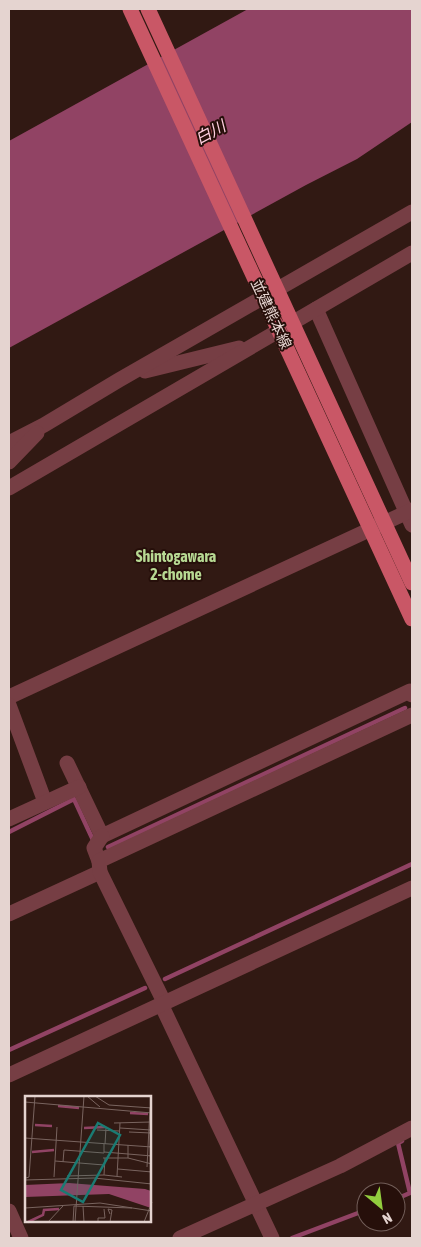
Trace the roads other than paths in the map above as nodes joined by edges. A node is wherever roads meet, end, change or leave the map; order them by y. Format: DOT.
graph roads {
  1 [pos="130,9"];
  2 [pos="148,9"];
  3 [pos="412,212"];
  4 [pos="412,253"];
  5 [pos="316,309"];
  6 [pos="255,344"];
  7 [pos="127,375"];
  8 [pos="44,425"];
  9 [pos="9,443"];
  10 [pos="9,462"];
  11 [pos="9,488"];
  12 [pos="410,516"];
  13 [pos="412,583"];
  14 [pos="412,619"];
  15 [pos="412,695"];
  16 [pos="9,697"];
  17 [pos="9,705"];
  18 [pos="412,715"];
  19 [pos="16,745"];
  20 [pos="67,763"];
  21 [pos="78,787"];
  22 [pos="45,802"];
  23 [pos="9,819"];
  24 [pos="102,836"];
  25 [pos="100,866"];
  26 [pos="412,888"];
  27 [pos="9,914"];
  28 [pos="162,1003"];
  29 [pos="9,1075"];
  30 [pos="412,1128"];
  31 [pos="255,1204"];
  32 [pos="9,1211"];
  33 [pos="21,1238"];
  34 [pos="180,1238"];
  35 [pos="272,1238"];
  1 -- 14 [label="main road, 並建熊本線, bridge"];
  2 -- 13 [label="main road, 並建熊本線, bridge"];
  3 -- 7 [label="street"];
  4 -- 5 [label="street"];
  5 -- 6 [label="street"];
  5 -- 12 [label="street"];
  6 -- 7 [label="street"];
  6 -- 11 [label="street"];
  7 -- 8 [label="street"];
  8 -- 9 [label="street"];
  8 -- 10 [label="street"];
  12 -- 16 [label="street"];
  15 -- 24 [label="street"];
  17 -- 19 [label="street"];
  18 -- 25 [label="street"];
  19 -- 22 [label="street"];
  20 -- 21 [label="street"];
  21 -- 22 [label="street"];
  21 -- 24 [label="street"];
  22 -- 23 [label="street"];
  24 -- 25 [label="street"];
  25 -- 27 [label="street"];
  25 -- 28 [label="street"];
  26 -- 28 [label="street"];
  28 -- 29 [label="street"];
  28 -- 31 [label="street"];
  30 -- 31 [label="street"];
  31 -- 34 [label="street"];
  31 -- 35 [label="street"];
  32 -- 33 [label="street"];
}
